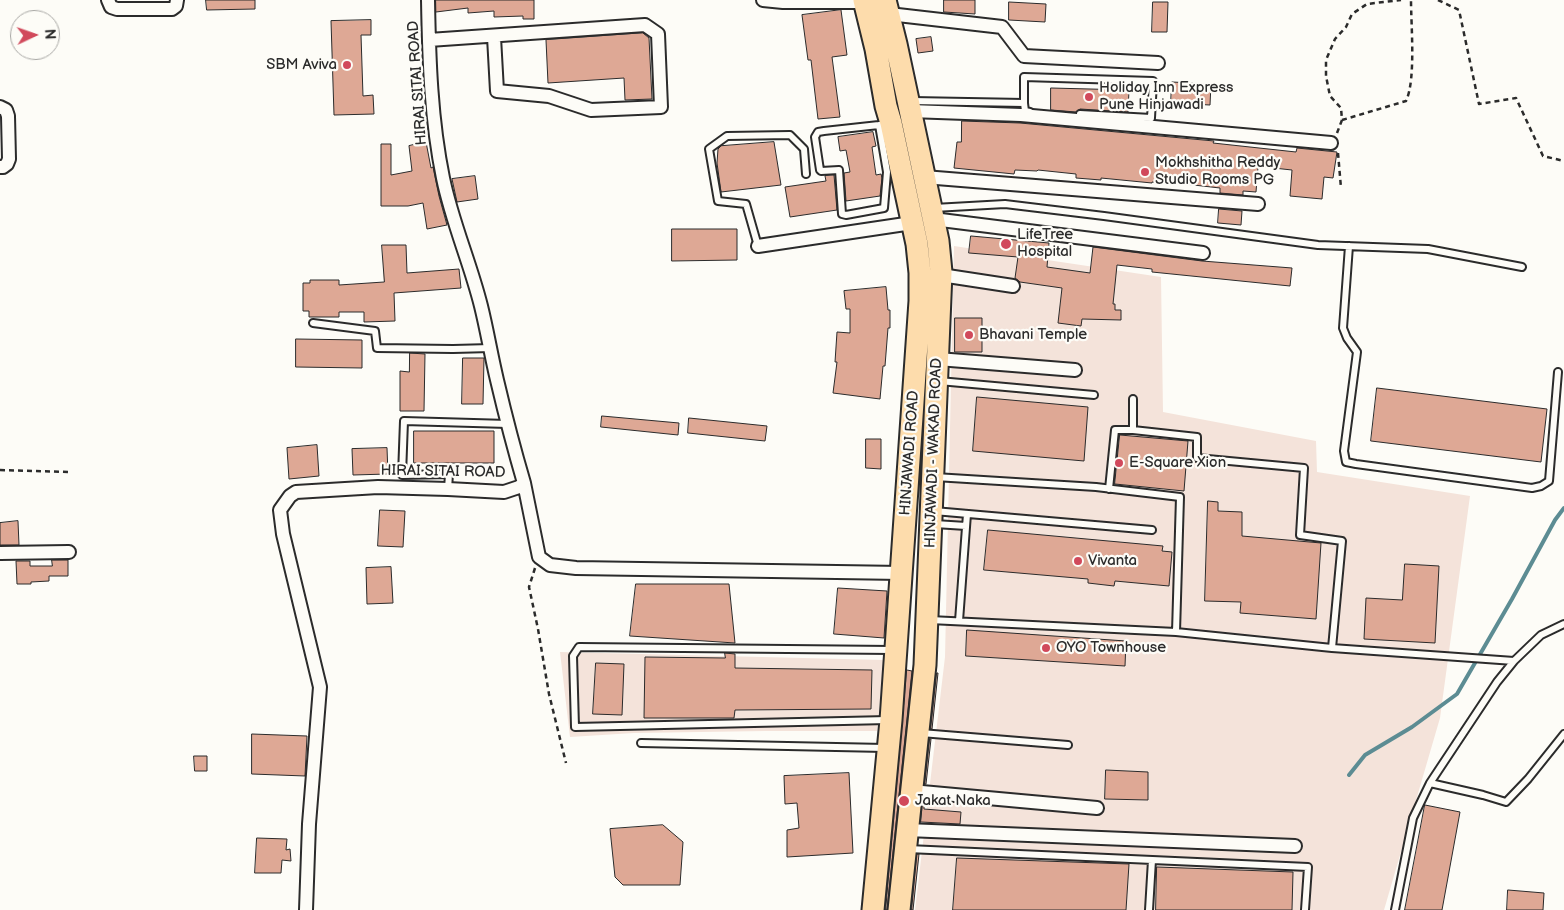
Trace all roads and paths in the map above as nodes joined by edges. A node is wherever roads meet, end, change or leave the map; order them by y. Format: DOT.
graph roads {
  1 [pos="108,0"];
  2 [pos="178,0"];
  3 [pos="428,0"];
  4 [pos="763,0"];
  5 [pos="1401,0"];
  6 [pos="1411,0"];
  7 [pos="1438,0"];
  8 [pos="876,4"];
  9 [pos="494,37"];
  10 [pos="429,40"];
  11 [pos="1158,63"];
  12 [pos="1024,102"];
  13 [pos="0,107"];
  14 [pos="896,111"];
  15 [pos="1342,120"];
  16 [pos="1335,144"];
  17 [pos="1564,161"];
  18 [pos="0,167"];
  19 [pos="806,174"];
  20 [pos="924,177"];
  21 [pos="1341,188"];
  22 [pos="1258,204"];
  23 [pos="932,214"];
  24 [pos="912,224"];
  25 [pos="758,246"];
  26 [pos="1349,246"];
  27 [pos="1203,253"];
  28 [pos="1522,267"];
  29 [pos="941,275"];
  30 [pos="1013,286"];
  31 [pos="313,323"];
  32 [pos="491,348"];
  33 [pos="938,359"];
  34 [pos="1075,370"];
  35 [pos="1558,372"];
  36 [pos="937,380"];
  37 [pos="1094,395"];
  38 [pos="1133,399"];
  39 [pos="508,424"];
  40 [pos="1133,430"];
  41 [pos="0,470"];
  42 [pos="68,472"];
  43 [pos="934,477"];
  44 [pos="524,483"];
  45 [pos="448,488"];
  46 [pos="1109,489"];
  47 [pos="967,514"];
  48 [pos="932,517"];
  49 [pos="966,526"];
  50 [pos="1152,530"];
  51 [pos="69,552"];
  52 [pos="0,553"];
  53 [pos="538,557"];
  54 [pos="902,573"];
  55 [pos="927,620"];
  56 [pos="959,621"];
  57 [pos="1564,624"];
  58 [pos="1176,632"];
  59 [pos="1332,648"];
  60 [pos="896,650"];
  61 [pos="1514,661"];
  62 [pos="892,720"];
  63 [pos="917,733"];
  64 [pos="1564,734"];
  65 [pos="641,743"];
  66 [pos="1068,745"];
  67 [pos="889,748"];
  68 [pos="566,763"];
  69 [pos="1430,783"];
  70 [pos="911,791"];
  71 [pos="1097,808"];
  72 [pos="906,840"];
  73 [pos="1295,846"];
  74 [pos="1152,860"];
  75 [pos="306,910"];
  76 [pos="873,910"];
  77 [pos="899,910"];
  78 [pos="1149,910"];
  79 [pos="1305,910"];
  80 [pos="1396,910"];
  1 -- 2 [label="street"];
  3 -- 10 [label="street, HIRAI SITAI ROAD"];
  4 -- 8 [label="street"];
  5 -- 15 [label="path"];
  6 -- 15 [label="path"];
  7 -- 17 [label="path"];
  8 -- 11 [label="street"];
  8 -- 14 [label="main road, HINJAWADI - WAKAD ROAD"];
  9 -- 9 [label="street"];
  9 -- 10 [label="street"];
  10 -- 32 [label="street, HIRAI SITAI ROAD"];
  12 -- 12 [label="lane"];
  12 -- 14 [label="lane"];
  13 -- 18 [label="street"];
  14 -- 14 [label="lane"];
  14 -- 16 [label="street"];
  14 -- 20 [label="main road, HINJAWADI - WAKAD ROAD"];
  14 -- 24 [label="main road, HINJAWADI ROAD"];
  15 -- 16 [label="path"];
  16 -- 21 [label="path"];
  19 -- 25 [label="lane"];
  20 -- 22 [label="street"];
  20 -- 23 [label="main road, HINJAWADI - WAKAD ROAD"];
  23 -- 26 [label="lane"];
  23 -- 27 [label="street"];
  23 -- 29 [label="main road, HINJAWADI - WAKAD ROAD"];
  24 -- 25 [label="street"];
  24 -- 54 [label="main road, HINJAWADI ROAD"];
  26 -- 28 [label="lane"];
  26 -- 35 [label="lane"];
  29 -- 30 [label="street"];
  29 -- 33 [label="main road, HINJAWADI - WAKAD ROAD"];
  31 -- 32 [label="lane"];
  32 -- 39 [label="street, HIRAI SITAI ROAD"];
  33 -- 34 [label="street"];
  33 -- 36 [label="main road, HINJAWADI - WAKAD ROAD"];
  36 -- 37 [label="lane"];
  36 -- 43 [label="main road, HINJAWADI - WAKAD ROAD"];
  38 -- 40 [label="lane"];
  39 -- 44 [label="street, HIRAI SITAI ROAD"];
  39 -- 45 [label="lane"];
  40 -- 46 [label="lane"];
  40 -- 59 [label="lane"];
  41 -- 42 [label="path"];
  43 -- 46 [label="lane"];
  43 -- 48 [label="main road, HINJAWADI - WAKAD ROAD"];
  44 -- 45 [label="street, HIRAI SITAI ROAD"];
  44 -- 53 [label="street"];
  45 -- 75 [label="street, HIRAI SITAI ROAD"];
  46 -- 58 [label="lane"];
  47 -- 48 [label="lane"];
  47 -- 49 [label="lane"];
  47 -- 50 [label="lane"];
  48 -- 49 [label="lane"];
  48 -- 55 [label="main road, HINJAWADI - WAKAD ROAD"];
  49 -- 56 [label="lane"];
  51 -- 52 [label="street"];
  53 -- 54 [label="street"];
  53 -- 68 [label="path"];
  54 -- 60 [label="main road, HINJAWADI ROAD"];
  55 -- 56 [label="lane"];
  55 -- 63 [label="main road, HINJAWADI - WAKAD ROAD"];
  56 -- 58 [label="lane"];
  57 -- 61 [label="lane"];
  58 -- 59 [label="lane"];
  59 -- 61 [label="lane"];
  60 -- 62 [label="main road, HINJAWADI ROAD"];
  60 -- 62 [label="lane"];
  61 -- 69 [label="lane"];
  62 -- 67 [label="main road, HINJAWADI ROAD"];
  63 -- 66 [label="lane"];
  63 -- 70 [label="main road, HINJAWADI - WAKAD ROAD"];
  64 -- 69 [label="lane"];
  65 -- 67 [label="lane"];
  67 -- 76 [label="main road, HINJAWADI ROAD"];
  69 -- 80 [label="lane"];
  70 -- 71 [label="street"];
  70 -- 72 [label="main road, HINJAWADI - WAKAD ROAD"];
  72 -- 73 [label="street"];
  72 -- 74 [label="lane"];
  72 -- 77 [label="main road, HINJAWADI - WAKAD ROAD"];
  74 -- 78 [label="lane"];
  74 -- 79 [label="lane"];
}
